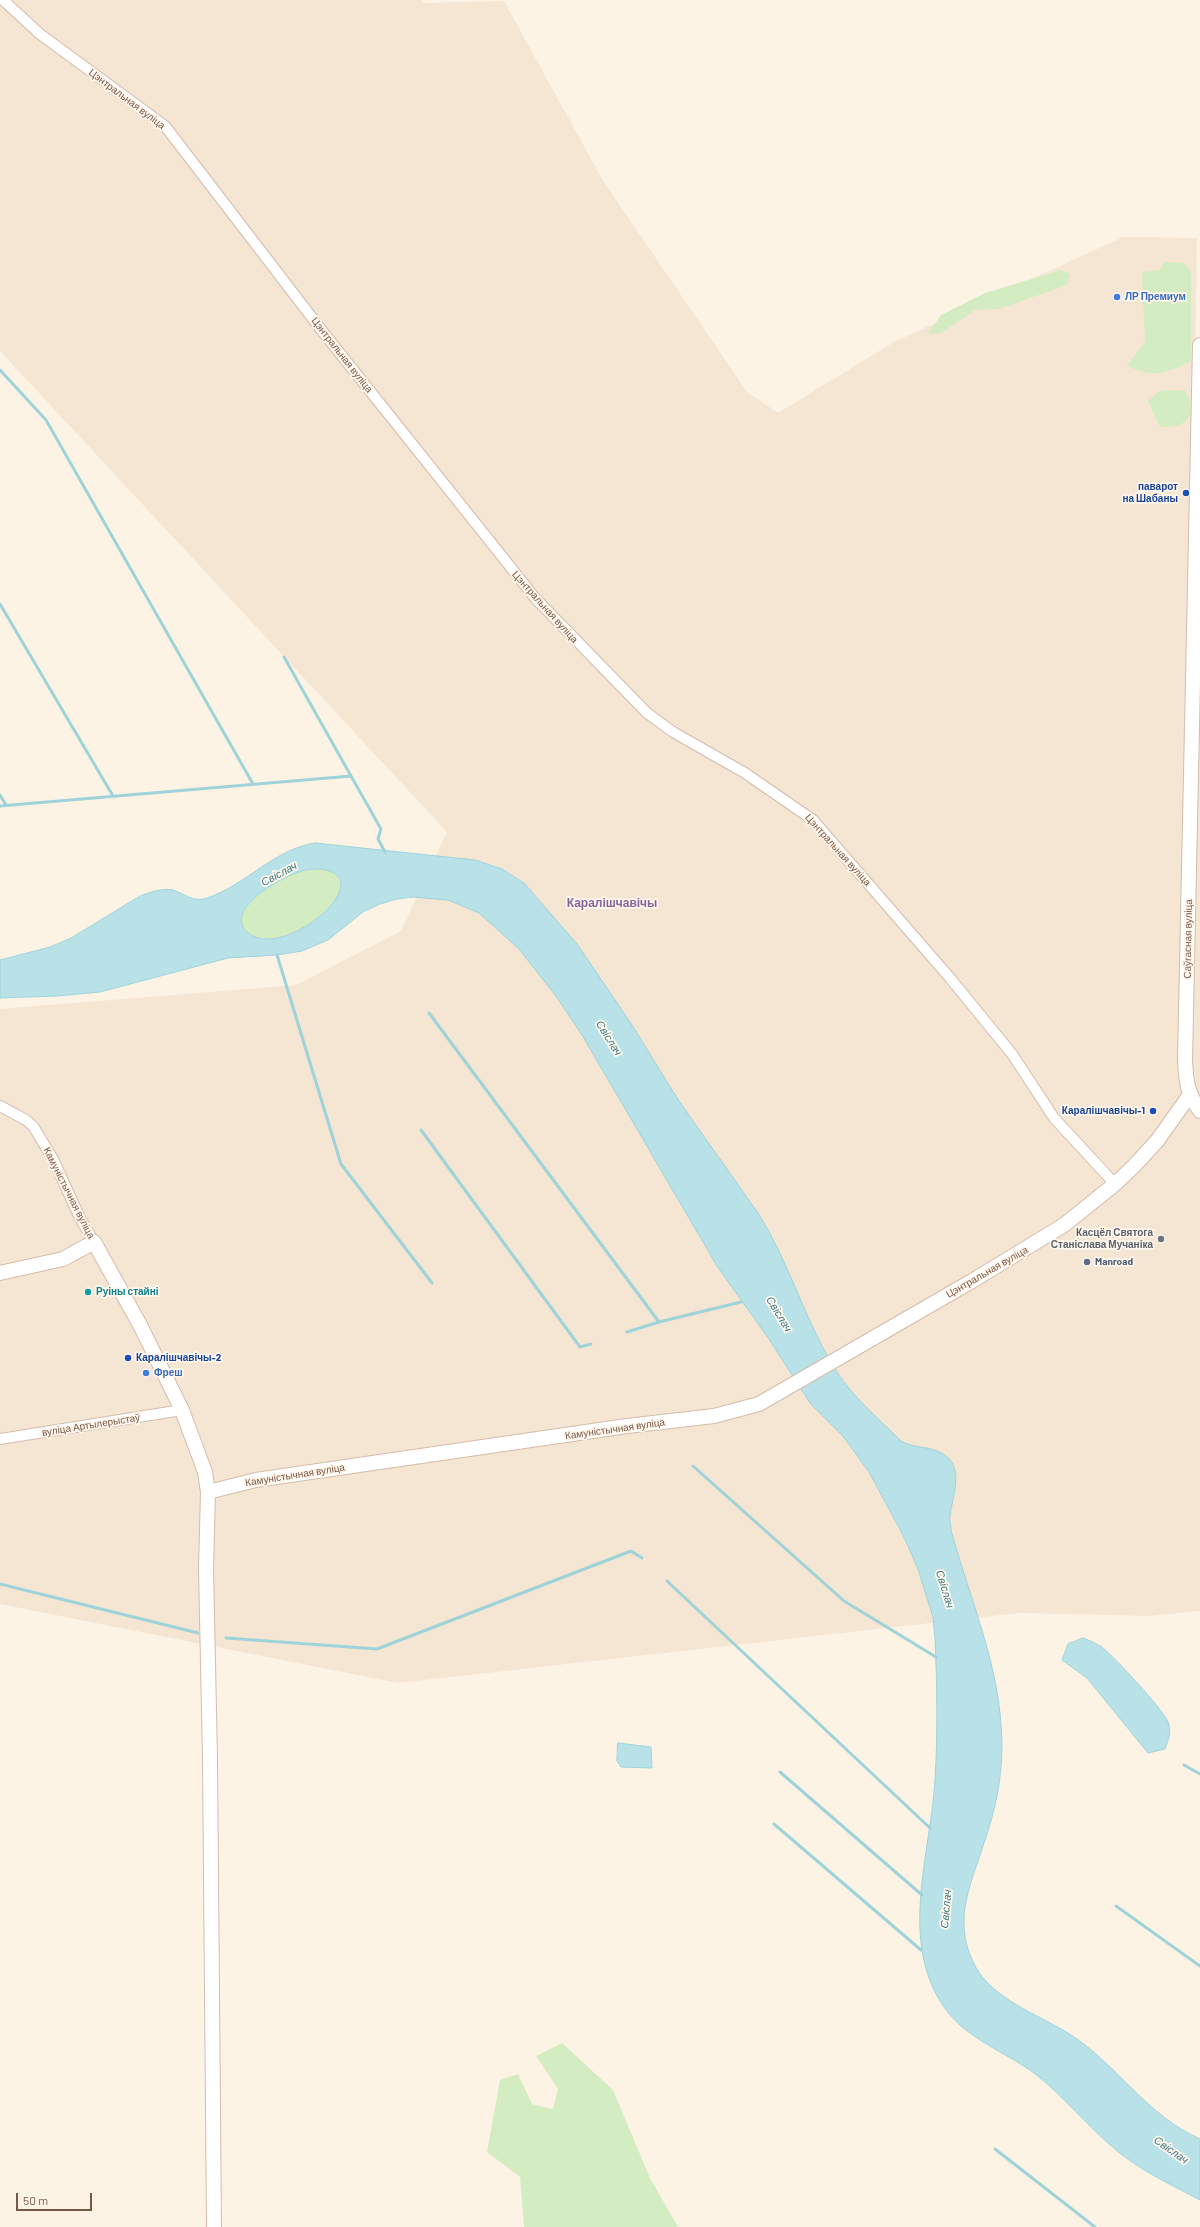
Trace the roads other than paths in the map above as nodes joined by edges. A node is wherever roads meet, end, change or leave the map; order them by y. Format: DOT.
graph roads {
  1 [pos="3,0"];
  2 [pos="1200,345"];
  3 [pos="1196,763"];
  4 [pos="1190,1096"];
  5 [pos="0,1106"];
  6 [pos="1200,1111"];
  7 [pos="1115,1184"];
  8 [pos="94,1242"];
  9 [pos="0,1273"];
  10 [pos="774,1396"];
  11 [pos="182,1410"];
  12 [pos="0,1439"];
  13 [pos="208,1492"];
  14 [pos="214,2227"];
  1 -- 7 [label="street, Цэнтральная вуліца"];
  2 -- 3 [label="street, Саўгасная вуліца"];
  3 -- 4 [label="street, Саўгасная вуліца"];
  4 -- 6 [label="street, Саўгасная вуліца"];
  4 -- 7 [label="street, Цэнтральная вуліца"];
  5 -- 8 [label="street, Камуністычная вуліца"];
  7 -- 10 [label="street, Цэнтральная вуліца"];
  8 -- 9 [label="street"];
  8 -- 11 [label="street, Камуністычная вуліца"];
  10 -- 13 [label="street, Камуністычная вуліца"];
  11 -- 12 [label="street, вуліца Артылерыстаў"];
  11 -- 13 [label="street, Камуністычная вуліца"];
  13 -- 14 [label="street"];
}
